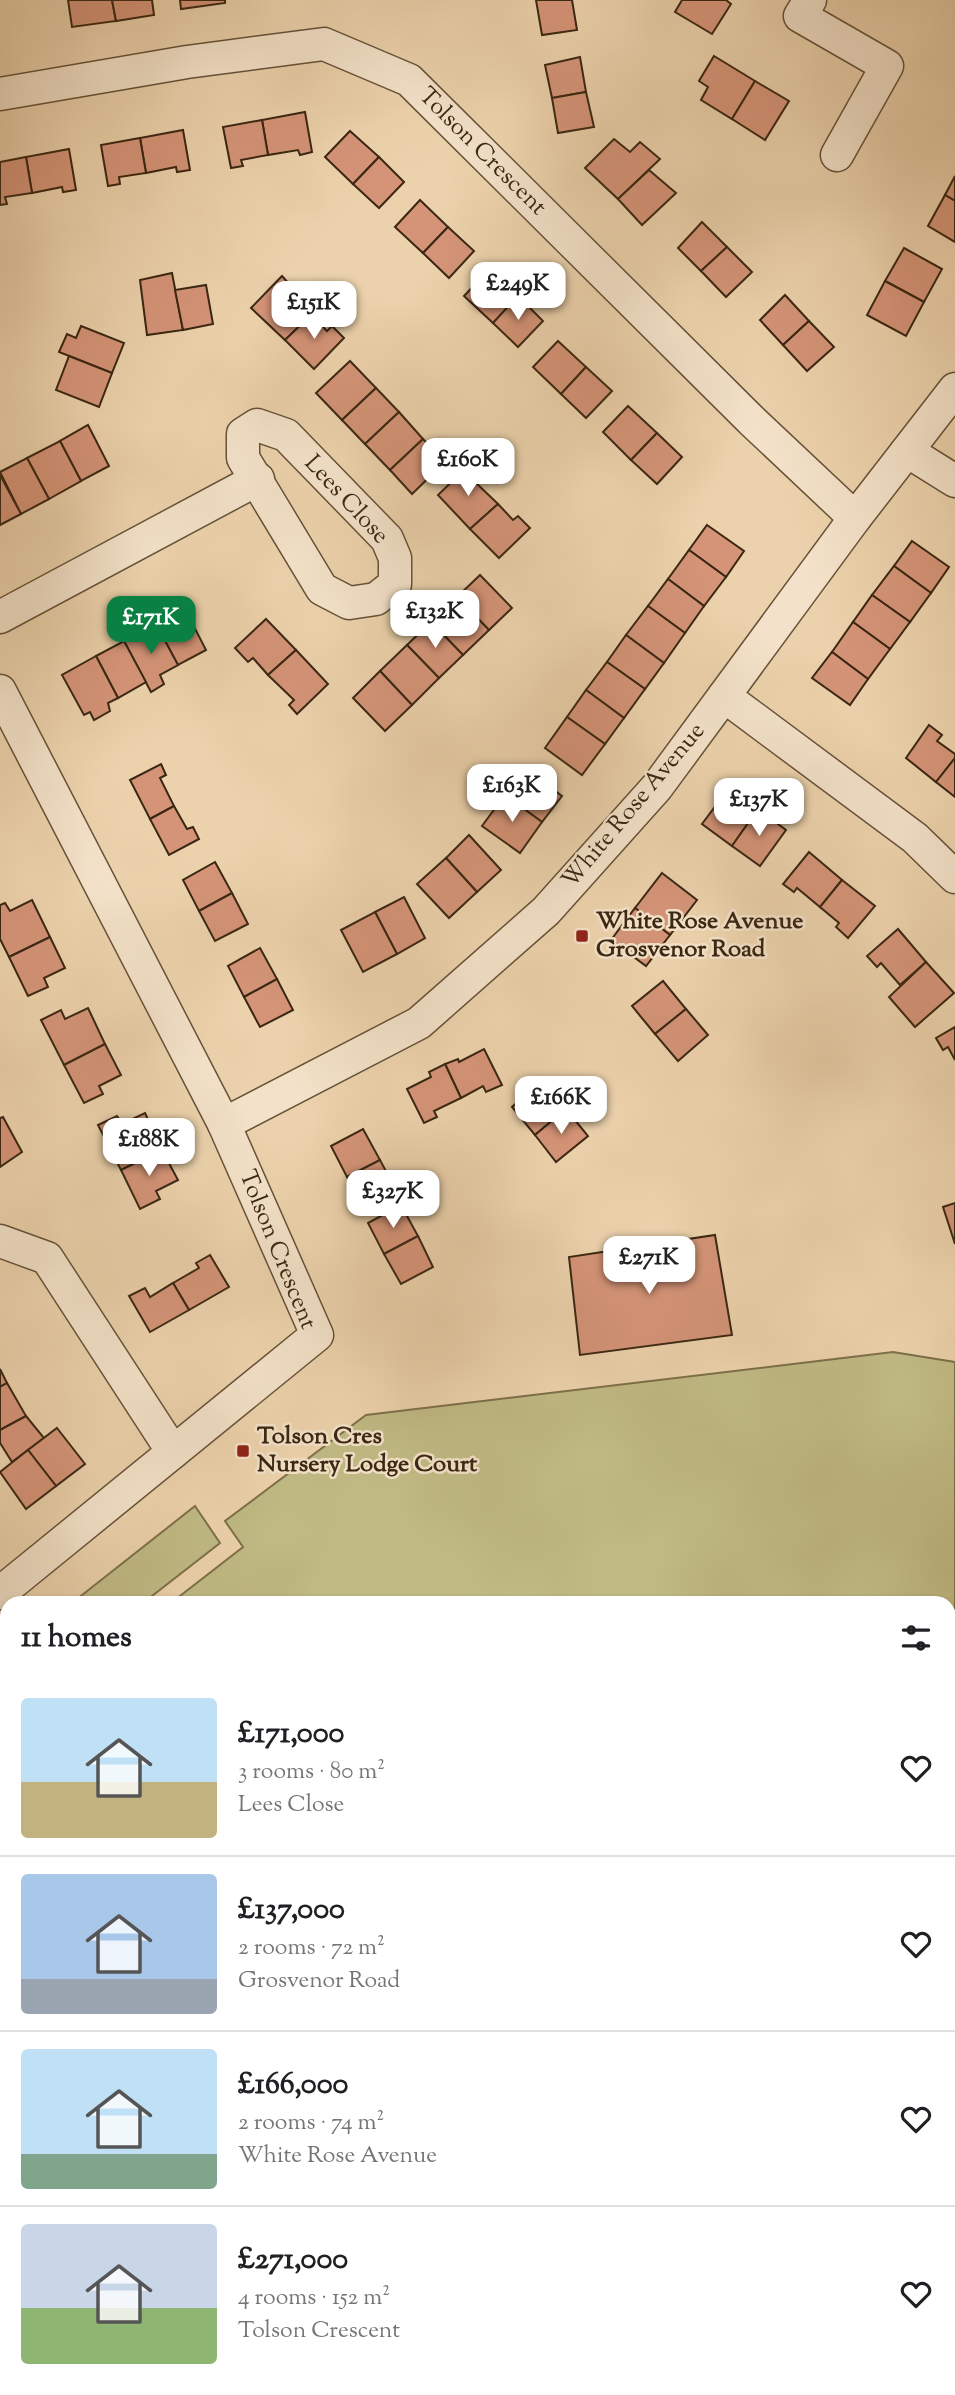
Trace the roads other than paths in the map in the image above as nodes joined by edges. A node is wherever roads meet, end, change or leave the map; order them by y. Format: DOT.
graph roads {
  1 [pos="810,0"];
  2 [pos="0,94"];
  3 [pos="836,155"];
  4 [pos="955,389"];
  5 [pos="907,451"];
  6 [pos="258,479"];
  7 [pos="955,481"];
  8 [pos="855,518"];
  9 [pos="0,617"];
  10 [pos="0,691"];
  11 [pos="724,696"];
  12 [pos="955,877"];
  13 [pos="224,1124"];
  14 [pos="0,1241"];
  15 [pos="173,1452"];
  16 [pos="0,1593"];
  1 -- 3 [label="street"];
  2 -- 8 [label="street, Tolson Crescent"];
  4 -- 5 [label="street, White Rose Avenue"];
  5 -- 7 [label="street"];
  5 -- 8 [label="street, White Rose Avenue"];
  6 -- 6 [label="street, Lees Close"];
  6 -- 9 [label="street"];
  8 -- 11 [label="street, White Rose Avenue"];
  10 -- 13 [label="street, Tolson Crescent"];
  11 -- 12 [label="street"];
  11 -- 13 [label="street, White Rose Avenue"];
  13 -- 15 [label="street, Tolson Crescent"];
  14 -- 15 [label="street"];
  15 -- 16 [label="street, Tolson Crescent"];
}
